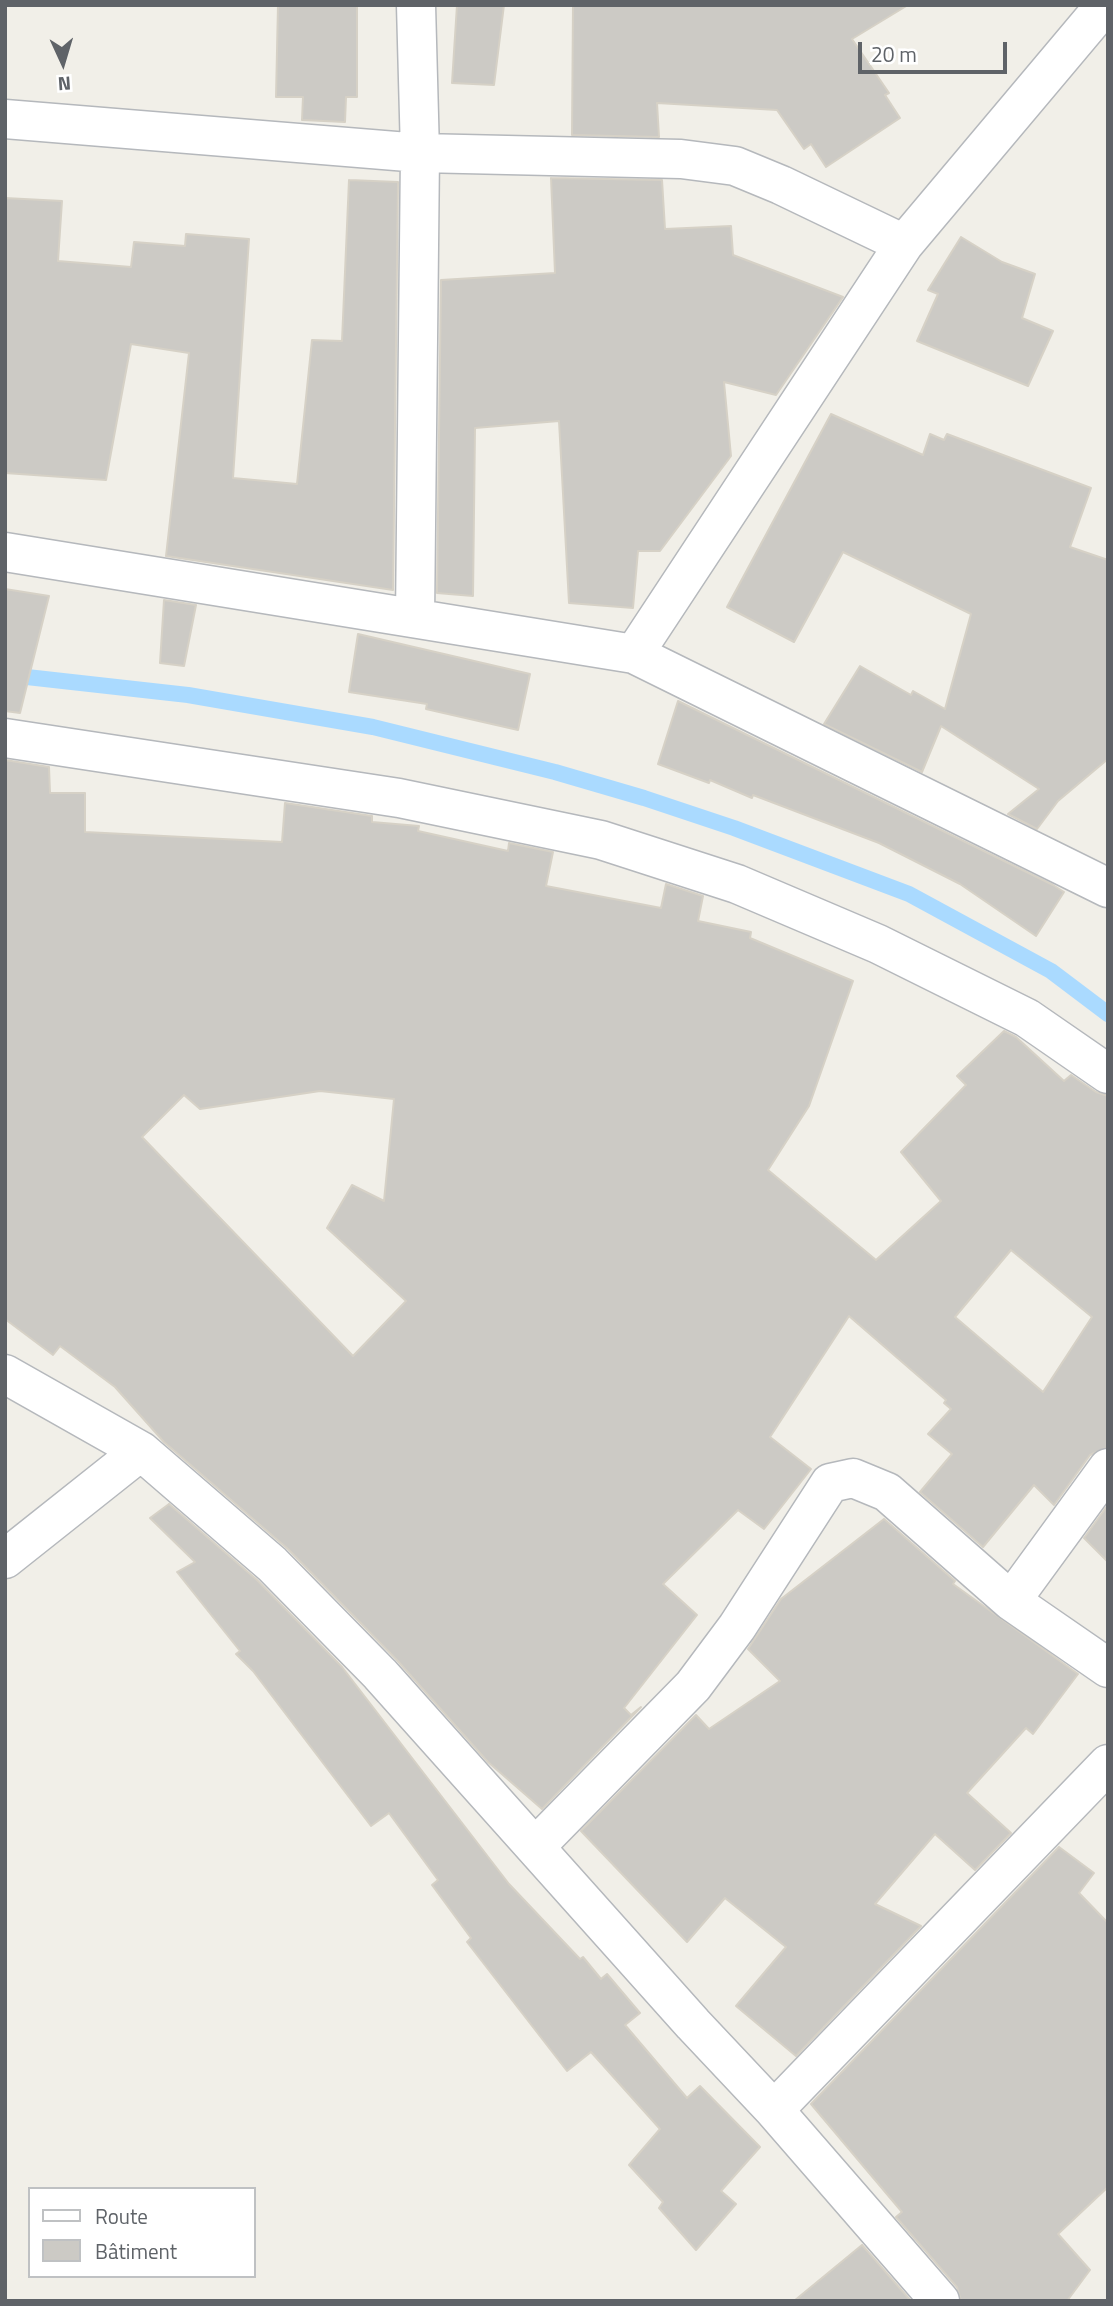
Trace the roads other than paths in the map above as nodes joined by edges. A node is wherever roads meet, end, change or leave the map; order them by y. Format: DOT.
graph roads {
  1 [pos="416,5"];
  2 [pos="1105,5"];
  3 [pos="5,119"];
  4 [pos="420,153"];
  5 [pos="904,244"];
  6 [pos="5,552"];
  7 [pos="415,618"];
  8 [pos="634,654"];
  9 [pos="5,738"];
  10 [pos="1108,888"];
  11 [pos="1108,1073"];
  12 [pos="5,1374"];
  13 [pos="141,1451"];
  14 [pos="1108,1468"];
  15 [pos="5,1559"];
  16 [pos="1011,1601"];
  17 [pos="1108,1668"];
  18 [pos="1108,1764"];
  19 [pos="535,1847"];
  20 [pos="774,2110"];
  21 [pos="940,2301"];
  1 -- 4 [label="street"];
  2 -- 5 [label="street"];
  3 -- 4 [label="street"];
  4 -- 5 [label="street"];
  4 -- 7 [label="street"];
  5 -- 8 [label="street"];
  6 -- 7 [label="street"];
  7 -- 8 [label="street"];
  8 -- 10 [label="street"];
  9 -- 11 [label="street"];
  12 -- 13 [label="street"];
  13 -- 15 [label="street"];
  13 -- 19 [label="street"];
  14 -- 16 [label="street"];
  16 -- 17 [label="street"];
  16 -- 19 [label="street"];
  18 -- 20 [label="street"];
  19 -- 20 [label="street"];
  20 -- 21 [label="street"];
}
